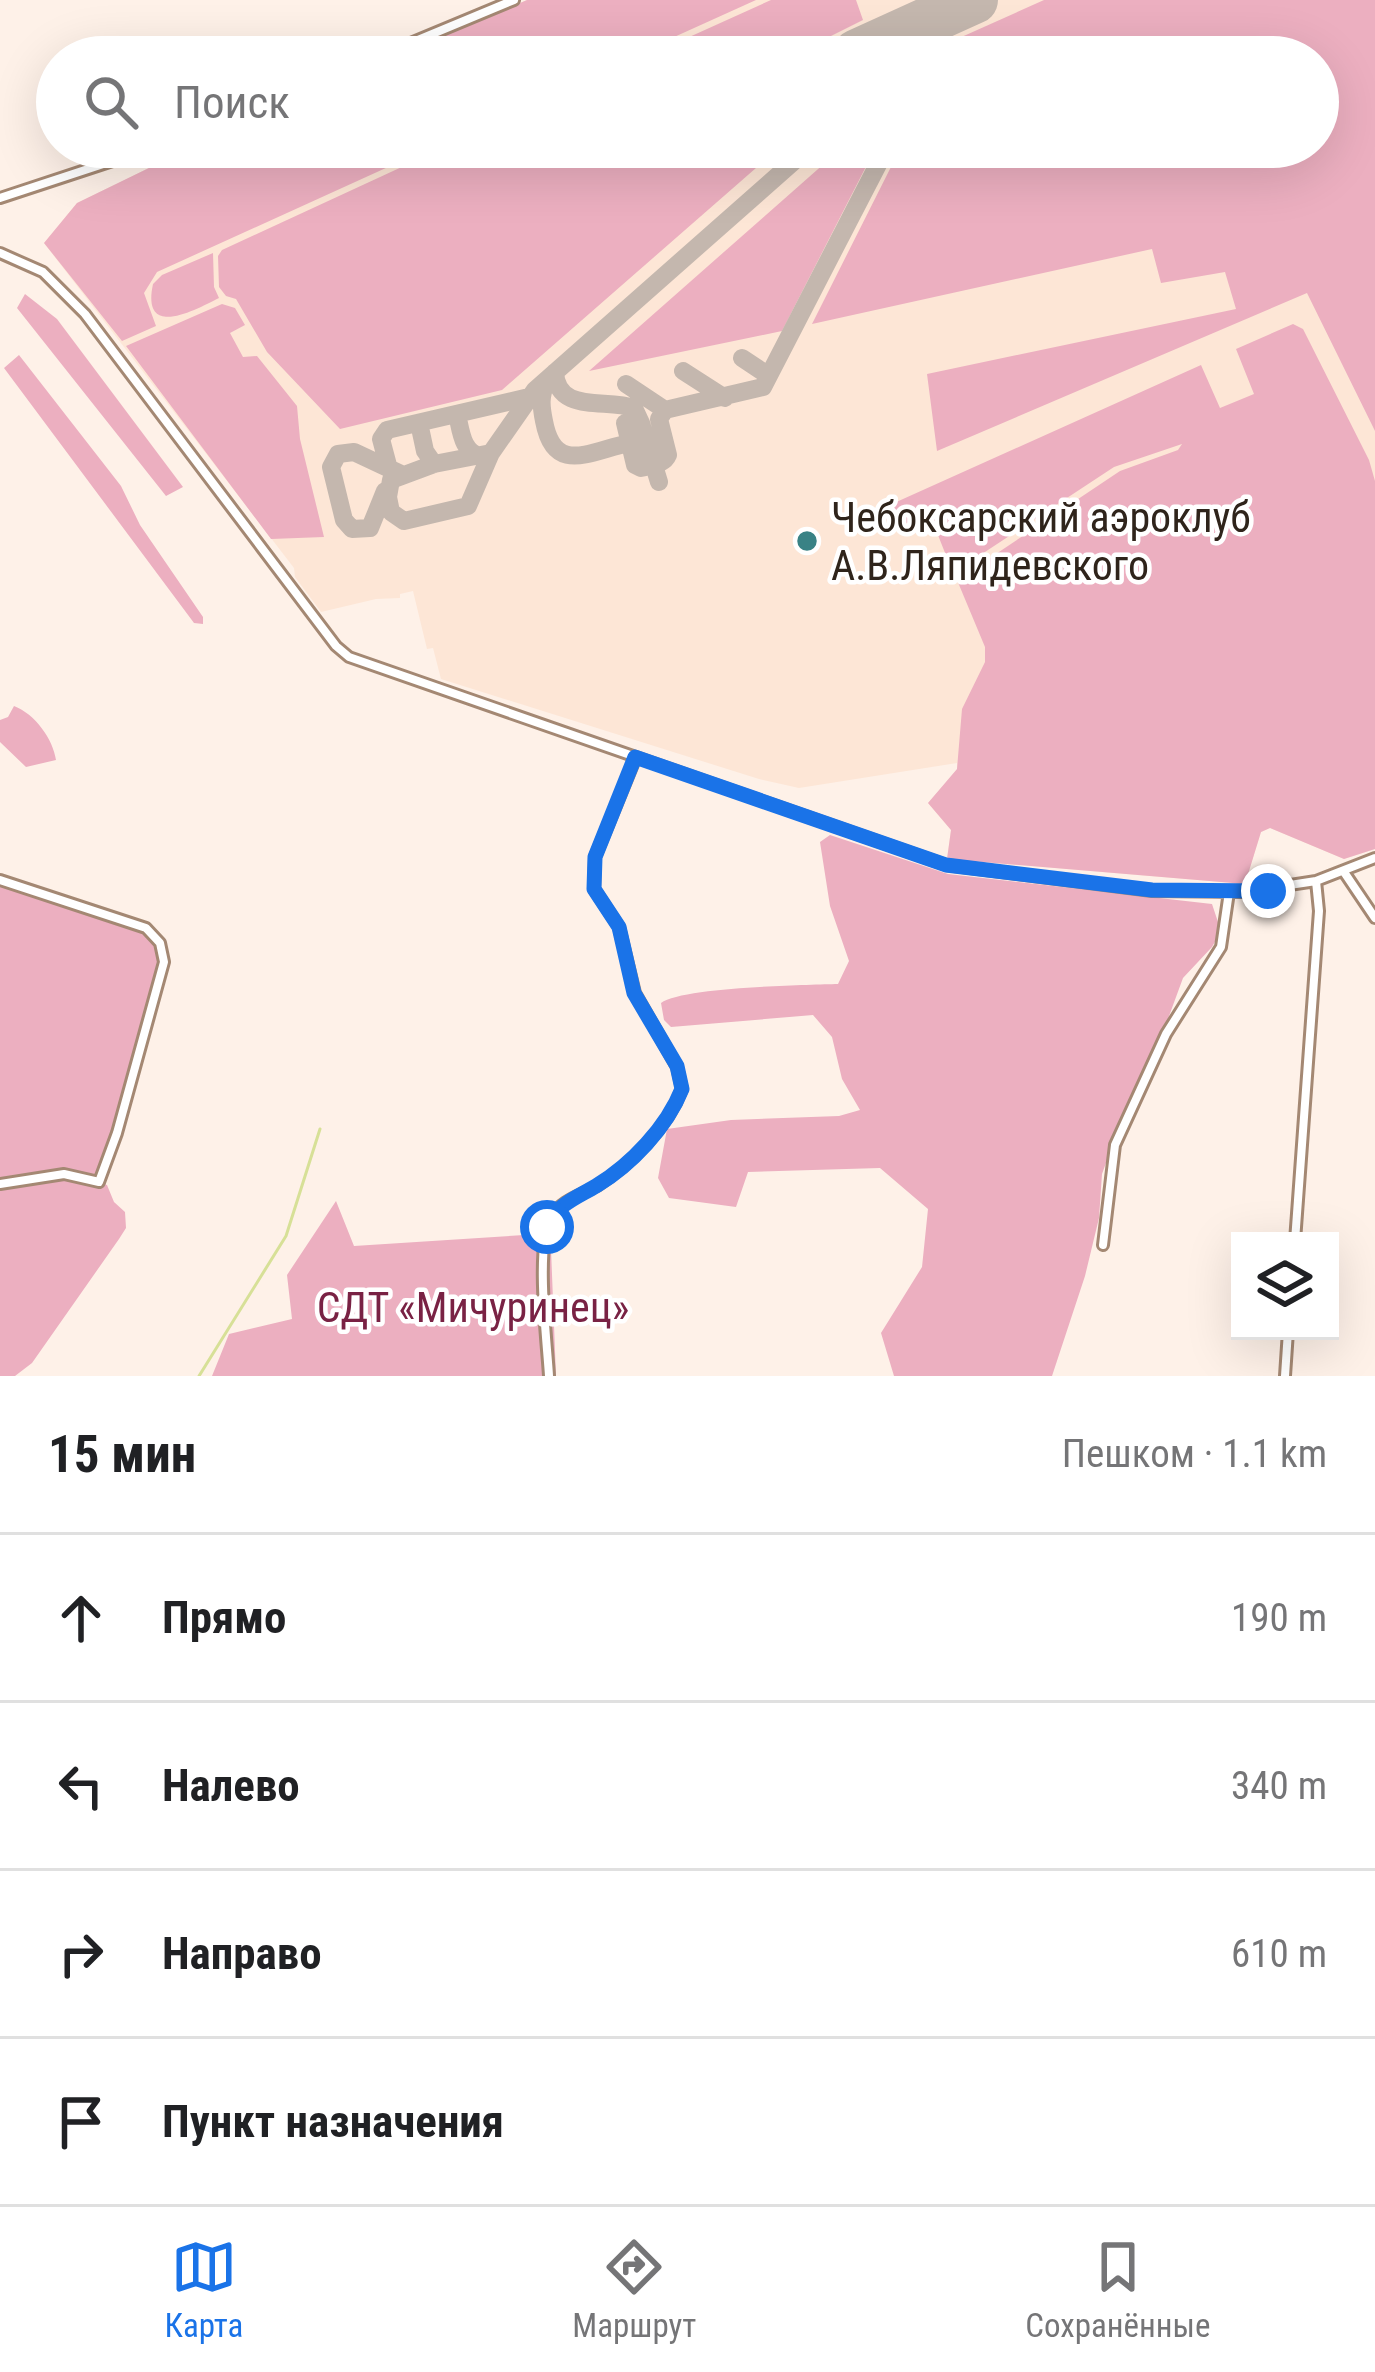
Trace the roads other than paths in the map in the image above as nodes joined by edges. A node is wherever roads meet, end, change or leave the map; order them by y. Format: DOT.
graph roads {
  1 [pos="514,0"];
  2 [pos="427,36"];
  3 [pos="91,168"];
  4 [pos="0,198"];
  5 [pos="0,253"];
  6 [pos="635,757"];
  7 [pos="1375,858"];
  8 [pos="1344,872"];
  9 [pos="0,880"];
  10 [pos="1316,881"];
  11 [pos="1229,892"];
  12 [pos="1375,919"];
  13 [pos="0,1184"];
  14 [pos="1296,1232"];
  15 [pos="1103,1245"];
  16 [pos="1287,1340"];
  17 [pos="549,1376"];
  18 [pos="1285,1376"];
  1 -- 2 [label="street"];
  3 -- 4 [label="street"];
  5 -- 6 [label="street"];
  6 -- 11 [label="street"];
  6 -- 17 [label="street"];
  7 -- 8 [label="street"];
  8 -- 10 [label="street"];
  8 -- 12 [label="street"];
  9 -- 13 [label="street"];
  10 -- 11 [label="street"];
  10 -- 14 [label="street"];
  11 -- 15 [label="street"];
  16 -- 18 [label="street"];
}
